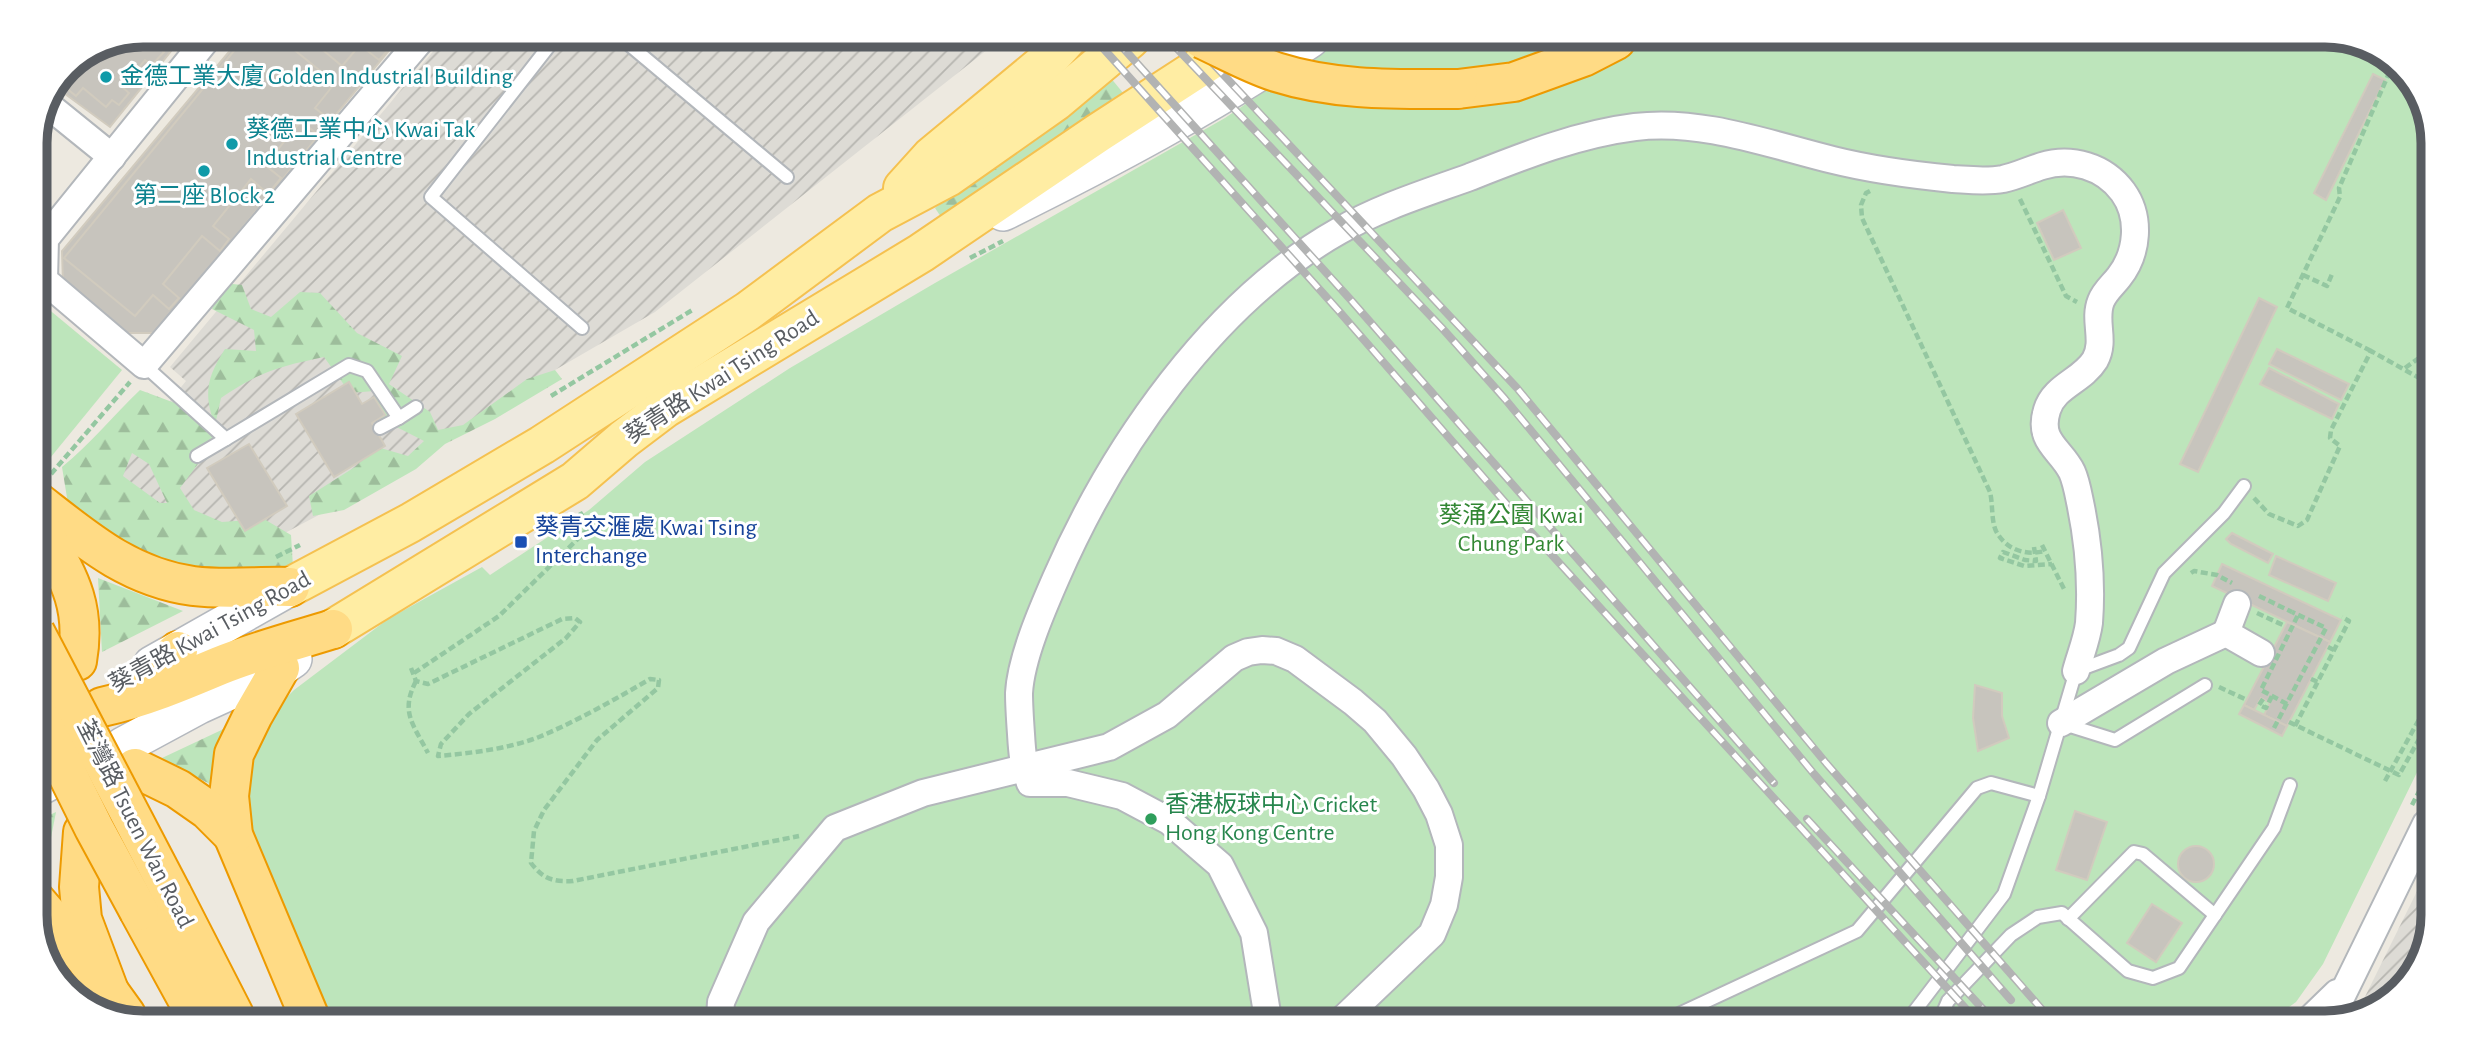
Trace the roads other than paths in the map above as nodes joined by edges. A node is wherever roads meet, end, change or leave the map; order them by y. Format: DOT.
graph roads {
  1 [pos="200,47"];
  2 [pos="415,47"];
  3 [pos="548,47"];
  4 [pos="632,47"];
  5 [pos="1060,47"];
  6 [pos="1120,47"];
  7 [pos="1220,47"];
  8 [pos="1231,47"];
  9 [pos="1298,47"];
  10 [pos="1602,47"];
  11 [pos="54,110"];
  12 [pos="112,157"];
  13 [pos="787,177"];
  14 [pos="880,213"];
  15 [pos="47,238"];
  16 [pos="920,253"];
  17 [pos="47,283"];
  18 [pos="582,328"];
  19 [pos="144,365"];
  20 [pos="416,407"];
  21 [pos="398,418"];
  22 [pos="380,428"];
  23 [pos="226,439"];
  24 [pos="197,456"];
  25 [pos="2245,486"];
  26 [pos="47,509"];
  27 [pos="47,540"];
  28 [pos="290,587"];
  29 [pos="2245,607"];
  30 [pos="333,629"];
  31 [pos="2226,634"];
  32 [pos="178,651"];
  33 [pos="2262,653"];
  34 [pos="47,659"];
  35 [pos="77,661"];
  36 [pos="281,668"];
  37 [pos="2076,671"];
  38 [pos="2210,685"];
  39 [pos="115,723"];
  40 [pos="2061,723"];
  41 [pos="47,733"];
  42 [pos="1023,768"];
  43 [pos="2290,785"];
  44 [pos="2039,796"];
  45 [pos="83,832"];
  46 [pos="2421,834"];
  47 [pos="233,835"];
  48 [pos="155,903"];
  49 [pos="47,914"];
  50 [pos="2215,915"];
  51 [pos="2068,919"];
  52 [pos="2350,979"];
  53 [pos="118,1003"];
  54 [pos="2335,1010"];
  55 [pos="195,1011"];
  56 [pos="231,1011"];
  57 [pos="307,1011"];
  58 [pos="720,1011"];
  59 [pos="1267,1011"];
  60 [pos="1351,1011"];
  61 [pos="1684,1011"];
  62 [pos="1915,1011"];
  63 [pos="1944,1011"];
  64 [pos="2318,1011"];
  1 -- 12 [label="street"];
  2 -- 19 [label="street"];
  3 -- 18 [label="lane"];
  4 -- 13 [label="lane"];
  5 -- 14 [label="main road"];
  6 -- 14 [label="main road, 葵青路 Kwai Tsing Road"];
  7 -- 10 [label="highway, bridge"];
  8 -- 16 [label="main road, 葵青路 Kwai Tsing Road"];
  9 -- 16 [label="main road"];
  11 -- 12 [label="street"];
  12 -- 15 [label="street"];
  14 -- 28 [label="main road, 葵青路 Kwai Tsing Road"];
  16 -- 30 [label="main road, 葵青路 Kwai Tsing Road"];
  17 -- 19 [label="street"];
  19 -- 23 [label="lane"];
  20 -- 21 [label="lane"];
  21 -- 22 [label="lane"];
  21 -- 23 [label="lane"];
  23 -- 24 [label="lane"];
  25 -- 37 [label="lane"];
  26 -- 28 [label="highway"];
  27 -- 35 [label="highway"];
  28 -- 32 [label="main road, 葵青路 Kwai Tsing Road"];
  29 -- 31 [label="street"];
  30 -- 36 [label="main road, 葵青路 Kwai Tsing Road"];
  30 -- 39 [label="highway"];
  31 -- 33 [label="street"];
  31 -- 40 [label="street"];
  32 -- 39 [label="highway"];
  34 -- 48 [label="highway, 荃灣路 Tsuen Wan Road, bridge"];
  36 -- 39 [label="main road, 葵青路 Kwai Tsing Road"];
  36 -- 47 [label="highway"];
  37 -- 40 [label="lane"];
  37 -- 42 [label="street"];
  38 -- 40 [label="lane"];
  39 -- 47 [label="highway"];
  40 -- 44 [label="lane"];
  41 -- 48 [label="highway, 荃灣路 Tsuen Wan Road, bridge"];
  42 -- 58 [label="street"];
  42 -- 59 [label="street"];
  42 -- 60 [label="street"];
  43 -- 50 [label="lane"];
  44 -- 61 [label="lane"];
  44 -- 62 [label="lane"];
  45 -- 53 [label="highway"];
  46 -- 52 [label="street"];
  47 -- 57 [label="highway"];
  48 -- 55 [label="highway, 荃灣路 Tsuen Wan Road"];
  48 -- 56 [label="highway, 荃灣路 Tsuen Wan Road"];
  49 -- 53 [label="highway"];
  50 -- 51 [label="lane"];
  50 -- 51 [label="lane"];
  51 -- 63 [label="lane"];
  52 -- 54 [label="street"];
  52 -- 64 [label="street"];
}
